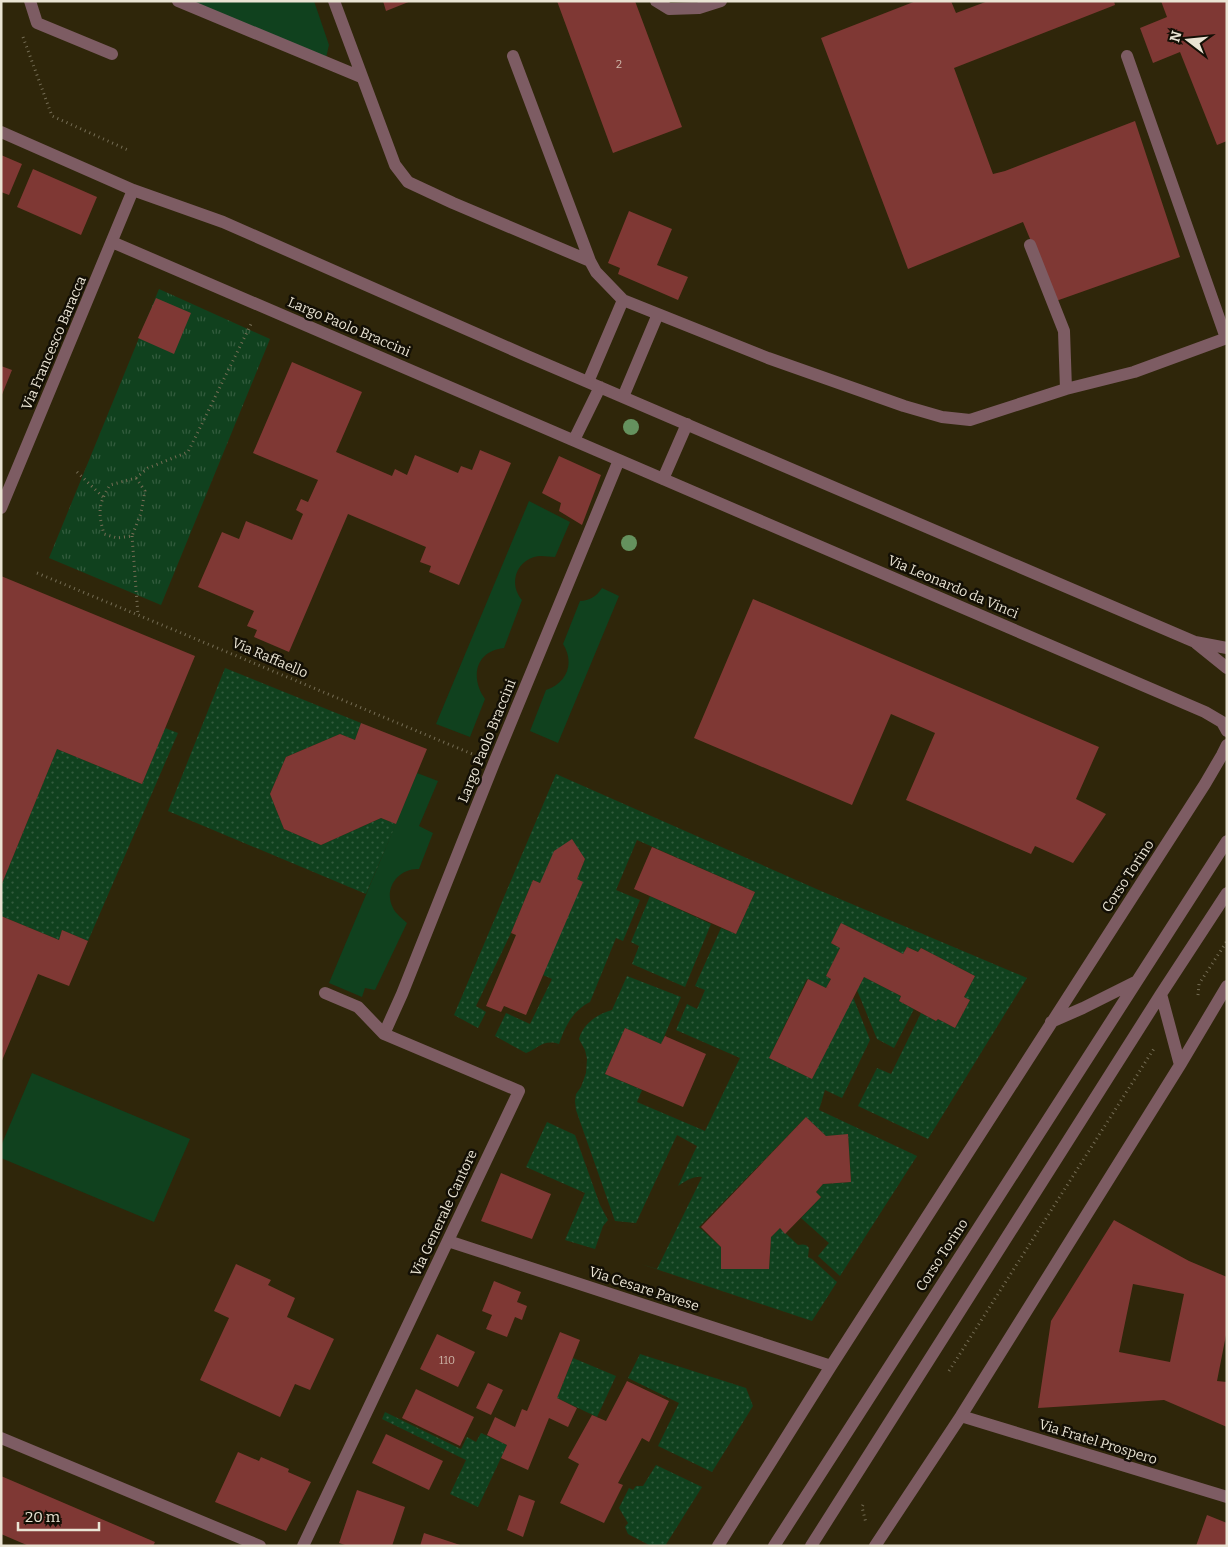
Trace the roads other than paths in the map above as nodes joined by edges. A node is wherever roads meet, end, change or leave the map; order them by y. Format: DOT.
graph roads {
  1 [pos="30,1"];
  2 [pos="178,1"];
  3 [pos="334,1"];
  4 [pos="656,1"];
  5 [pos="721,1"];
  6 [pos="112,54"];
  7 [pos="513,56"];
  8 [pos="1127,56"];
  9 [pos="361,77"];
  10 [pos="1,132"];
  11 [pos="133,190"];
  12 [pos="112,242"];
  13 [pos="1030,245"];
  14 [pos="590,261"];
  15 [pos="623,300"];
  16 [pos="658,314"];
  17 [pos="1226,338"];
  18 [pos="594,384"];
  19 [pos="1066,388"];
  20 [pos="623,397"];
  21 [pos="687,424"];
  22 [pos="574,440"];
  23 [pos="619,460"];
  24 [pos="663,479"];
  25 [pos="1,508"];
  26 [pos="1194,642"];
  27 [pos="1227,648"];
  28 [pos="1227,668"];
  29 [pos="1227,730"];
  30 [pos="1227,744"];
  31 [pos="1227,841"];
  32 [pos="1227,894"];
  33 [pos="1137,981"];
  34 [pos="1227,986"];
  35 [pos="325,993"];
  36 [pos="1161,994"];
  37 [pos="1051,1022"];
  38 [pos="384,1034"];
  39 [pos="1180,1065"];
  40 [pos="448,1241"];
  41 [pos="830,1366"];
  42 [pos="961,1416"];
  43 [pos="1,1438"];
  44 [pos="1227,1497"];
  45 [pos="260,1546"];
  46 [pos="303,1546"];
  47 [pos="718,1546"];
  48 [pos="774,1546"];
  49 [pos="811,1546"];
  50 [pos="875,1546"];
  1 -- 6 [label="street"];
  2 -- 9 [label="street"];
  3 -- 9 [label="street"];
  4 -- 5 [label="street"];
  7 -- 14 [label="street"];
  8 -- 17 [label="street"];
  9 -- 14 [label="street"];
  10 -- 11 [label="street"];
  11 -- 12 [label="street, Via Francesco Baracca"];
  11 -- 18 [label="street"];
  12 -- 22 [label="street, Largo Paolo Braccini"];
  12 -- 25 [label="street, Via Francesco Baracca"];
  13 -- 19 [label="street"];
  14 -- 15 [label="street"];
  15 -- 16 [label="street"];
  15 -- 18 [label="street"];
  16 -- 19 [label="street"];
  16 -- 20 [label="street"];
  17 -- 19 [label="street"];
  18 -- 20 [label="street"];
  18 -- 22 [label="street"];
  20 -- 21 [label="street"];
  21 -- 24 [label="street"];
  21 -- 26 [label="street"];
  22 -- 23 [label="street, Largo Paolo Braccini"];
  23 -- 24 [label="street, Largo Paolo Braccini"];
  23 -- 38 [label="street, Largo Paolo Braccini"];
  24 -- 29 [label="street, Via Leonardo da Vinci"];
  26 -- 27 [label="street"];
  26 -- 28 [label="street"];
  30 -- 37 [label="street, Corso Torino"];
  31 -- 33 [label="street, Corso Torino"];
  32 -- 36 [label="street"];
  33 -- 37 [label="street"];
  33 -- 48 [label="street, Corso Torino"];
  34 -- 39 [label="street"];
  35 -- 38 [label="street, Via Generale Cantore"];
  36 -- 39 [label="street"];
  36 -- 49 [label="street"];
  37 -- 41 [label="street, Corso Torino"];
  38 -- 40 [label="street, Via Generale Cantore"];
  39 -- 42 [label="street"];
  40 -- 41 [label="street, Via Cesare Pavese"];
  40 -- 46 [label="street, Via Generale Cantore"];
  41 -- 47 [label="street, Corso Torino"];
  42 -- 44 [label="street, Via Fratel Prospero"];
  42 -- 50 [label="street"];
  43 -- 45 [label="street"];
}
